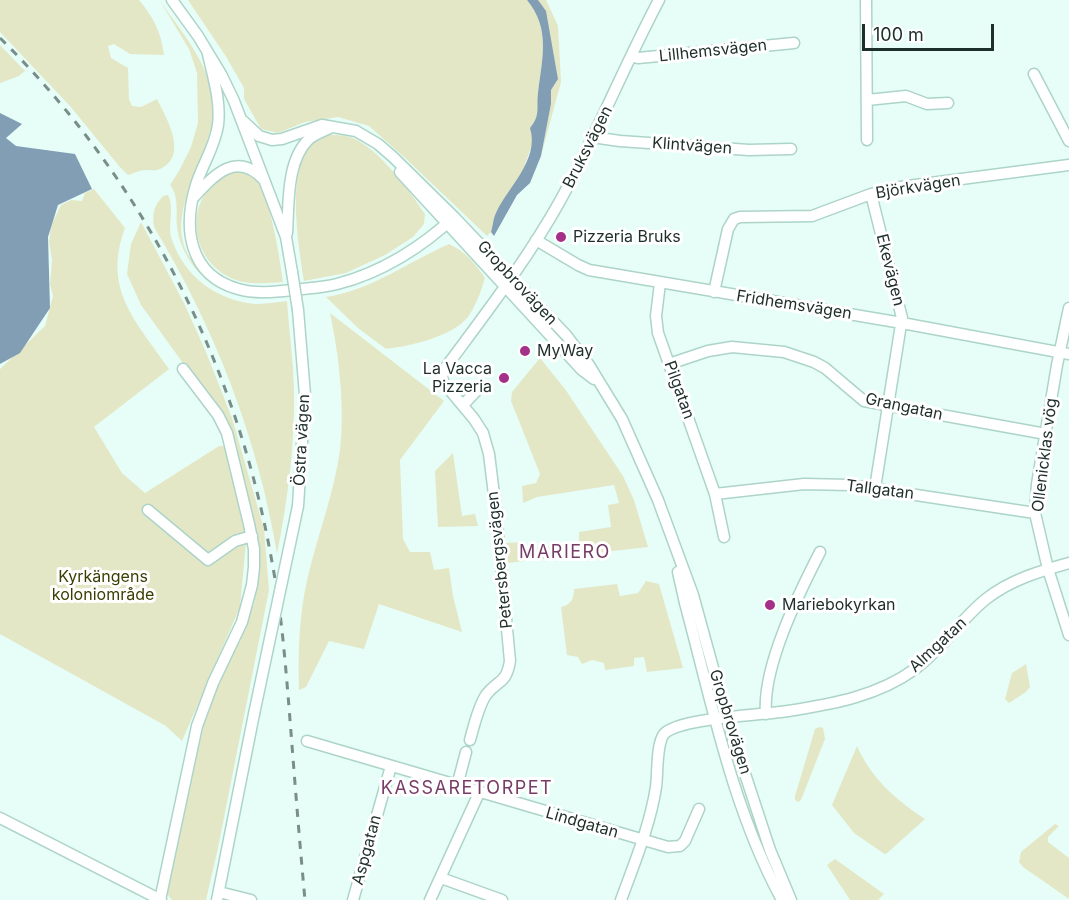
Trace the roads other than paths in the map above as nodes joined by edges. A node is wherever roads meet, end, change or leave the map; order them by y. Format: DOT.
graph roads {
  1 [pos="172,0"];
  2 [pos="659,0"];
  3 [pos="866,0"];
  4 [pos="794,44"];
  5 [pos="208,54"];
  6 [pos="632,56"];
  7 [pos="1034,74"];
  8 [pos="867,100"];
  9 [pos="948,104"];
  10 [pos="243,121"];
  11 [pos="334,126"];
  12 [pos="592,137"];
  13 [pos="867,140"];
  14 [pos="1069,141"];
  15 [pos="791,150"];
  16 [pos="1069,165"];
  17 [pos="267,183"];
  18 [pos="871,194"];
  19 [pos="194,197"];
  20 [pos="450,220"];
  21 [pos="286,237"];
  22 [pos="536,240"];
  23 [pos="508,282"];
  24 [pos="660,283"];
  25 [pos="714,292"];
  26 [pos="1069,308"];
  27 [pos="902,323"];
  28 [pos="1064,353"];
  29 [pos="669,364"];
  30 [pos="183,369"];
  31 [pos="443,382"];
  32 [pos="479,388"];
  33 [pos="464,404"];
  34 [pos="889,406"];
  35 [pos="1046,434"];
  36 [pos="875,488"];
  37 [pos="719,494"];
  38 [pos="150,512"];
  39 [pos="1035,513"];
  40 [pos="252,536"];
  41 [pos="724,537"];
  42 [pos="820,552"];
  43 [pos="1069,563"];
  44 [pos="1048,569"];
  45 [pos="1069,635"];
  46 [pos="766,714"];
  47 [pos="722,719"];
  48 [pos="470,740"];
  49 [pos="307,741"];
  50 [pos="466,752"];
  51 [pos="391,766"];
  52 [pos="457,786"];
  53 [pos="479,793"];
  54 [pos="699,809"];
  55 [pos="0,818"];
  56 [pos="642,840"];
  57 [pos="441,878"];
  58 [pos="218,896"];
  59 [pos="160,900"];
  60 [pos="248,900"];
  61 [pos="353,900"];
  62 [pos="430,900"];
  63 [pos="502,900"];
  64 [pos="621,900"];
  65 [pos="782,900"];
  66 [pos="790,900"];
  1 -- 5 [label="street, Östra vägen"];
  2 -- 6 [label="street, Bruksvägen"];
  3 -- 8 [label="street"];
  4 -- 6 [label="street, Lillhemsvägen"];
  5 -- 10 [label="street, Östra vägen"];
  5 -- 19 [label="street"];
  6 -- 12 [label="street, Bruksvägen"];
  7 -- 14 [label="street"];
  8 -- 9 [label="street"];
  8 -- 13 [label="street"];
  10 -- 11 [label="street"];
  10 -- 17 [label="street, Östra vägen"];
  11 -- 20 [label="street, Gropbrovägen"];
  11 -- 21 [label="street"];
  12 -- 15 [label="street, Klintvägen"];
  12 -- 22 [label="street, Bruksvägen"];
  16 -- 18 [label="street, Björkvägen"];
  17 -- 19 [label="street"];
  17 -- 21 [label="street, Östra vägen"];
  18 -- 25 [label="street, Björkvägen"];
  18 -- 27 [label="street, Ekevägen"];
  19 -- 20 [label="street"];
  20 -- 23 [label="street, Gropbrovägen"];
  21 -- 58 [label="street, Östra vägen, bridge"];
  22 -- 23 [label="street, Bruksvägen"];
  22 -- 24 [label="street, Fridhemsvägen"];
  23 -- 31 [label="street, Bruksvägen"];
  23 -- 47 [label="street, Gropbrovägen"];
  24 -- 25 [label="street, Fridhemsvägen"];
  24 -- 29 [label="street, Pilgatan"];
  25 -- 27 [label="street, Fridhemsvägen"];
  26 -- 28 [label="street, Ollenicklas vög"];
  27 -- 28 [label="street, Fridhemsvägen"];
  27 -- 34 [label="street, Ekevägen"];
  28 -- 35 [label="street, Ollenicklas vög"];
  29 -- 34 [label="street, Grangatan"];
  29 -- 37 [label="street, Pilgatan"];
  30 -- 40 [label="street"];
  31 -- 33 [label="street, Petersbergsvägen"];
  32 -- 33 [label="street"];
  33 -- 48 [label="street, Petersbergsvägen"];
  34 -- 35 [label="street, Grangatan"];
  34 -- 36 [label="street, Ekevägen"];
  35 -- 39 [label="street, Ollenicklas vög"];
  36 -- 37 [label="street, Tallgatan"];
  36 -- 39 [label="street, Tallgatan"];
  37 -- 41 [label="street, Pilgatan"];
  38 -- 40 [label="street"];
  39 -- 44 [label="street, Ollenicklas vög"];
  40 -- 59 [label="street"];
  42 -- 46 [label="street"];
  43 -- 44 [label="street, Almgatan"];
  44 -- 45 [label="street, Ollenicklas vög"];
  44 -- 46 [label="street, Almgatan"];
  46 -- 47 [label="street, Almgatan"];
  47 -- 56 [label="street, Almgatan"];
  47 -- 65 [label="street, Gropbrovägen"];
  47 -- 66 [label="street, Gropbrovägen"];
  49 -- 51 [label="street, Lindgatan"];
  50 -- 52 [label="street"];
  51 -- 52 [label="street, Lindgatan"];
  51 -- 61 [label="street, Aspgatan"];
  52 -- 53 [label="street, Lindgatan"];
  53 -- 56 [label="street, Lindgatan"];
  53 -- 57 [label="street"];
  54 -- 56 [label="street, Lindgatan"];
  55 -- 59 [label="street"];
  56 -- 64 [label="street"];
  57 -- 62 [label="street"];
  57 -- 63 [label="street"];
  58 -- 60 [label="street"];
}
